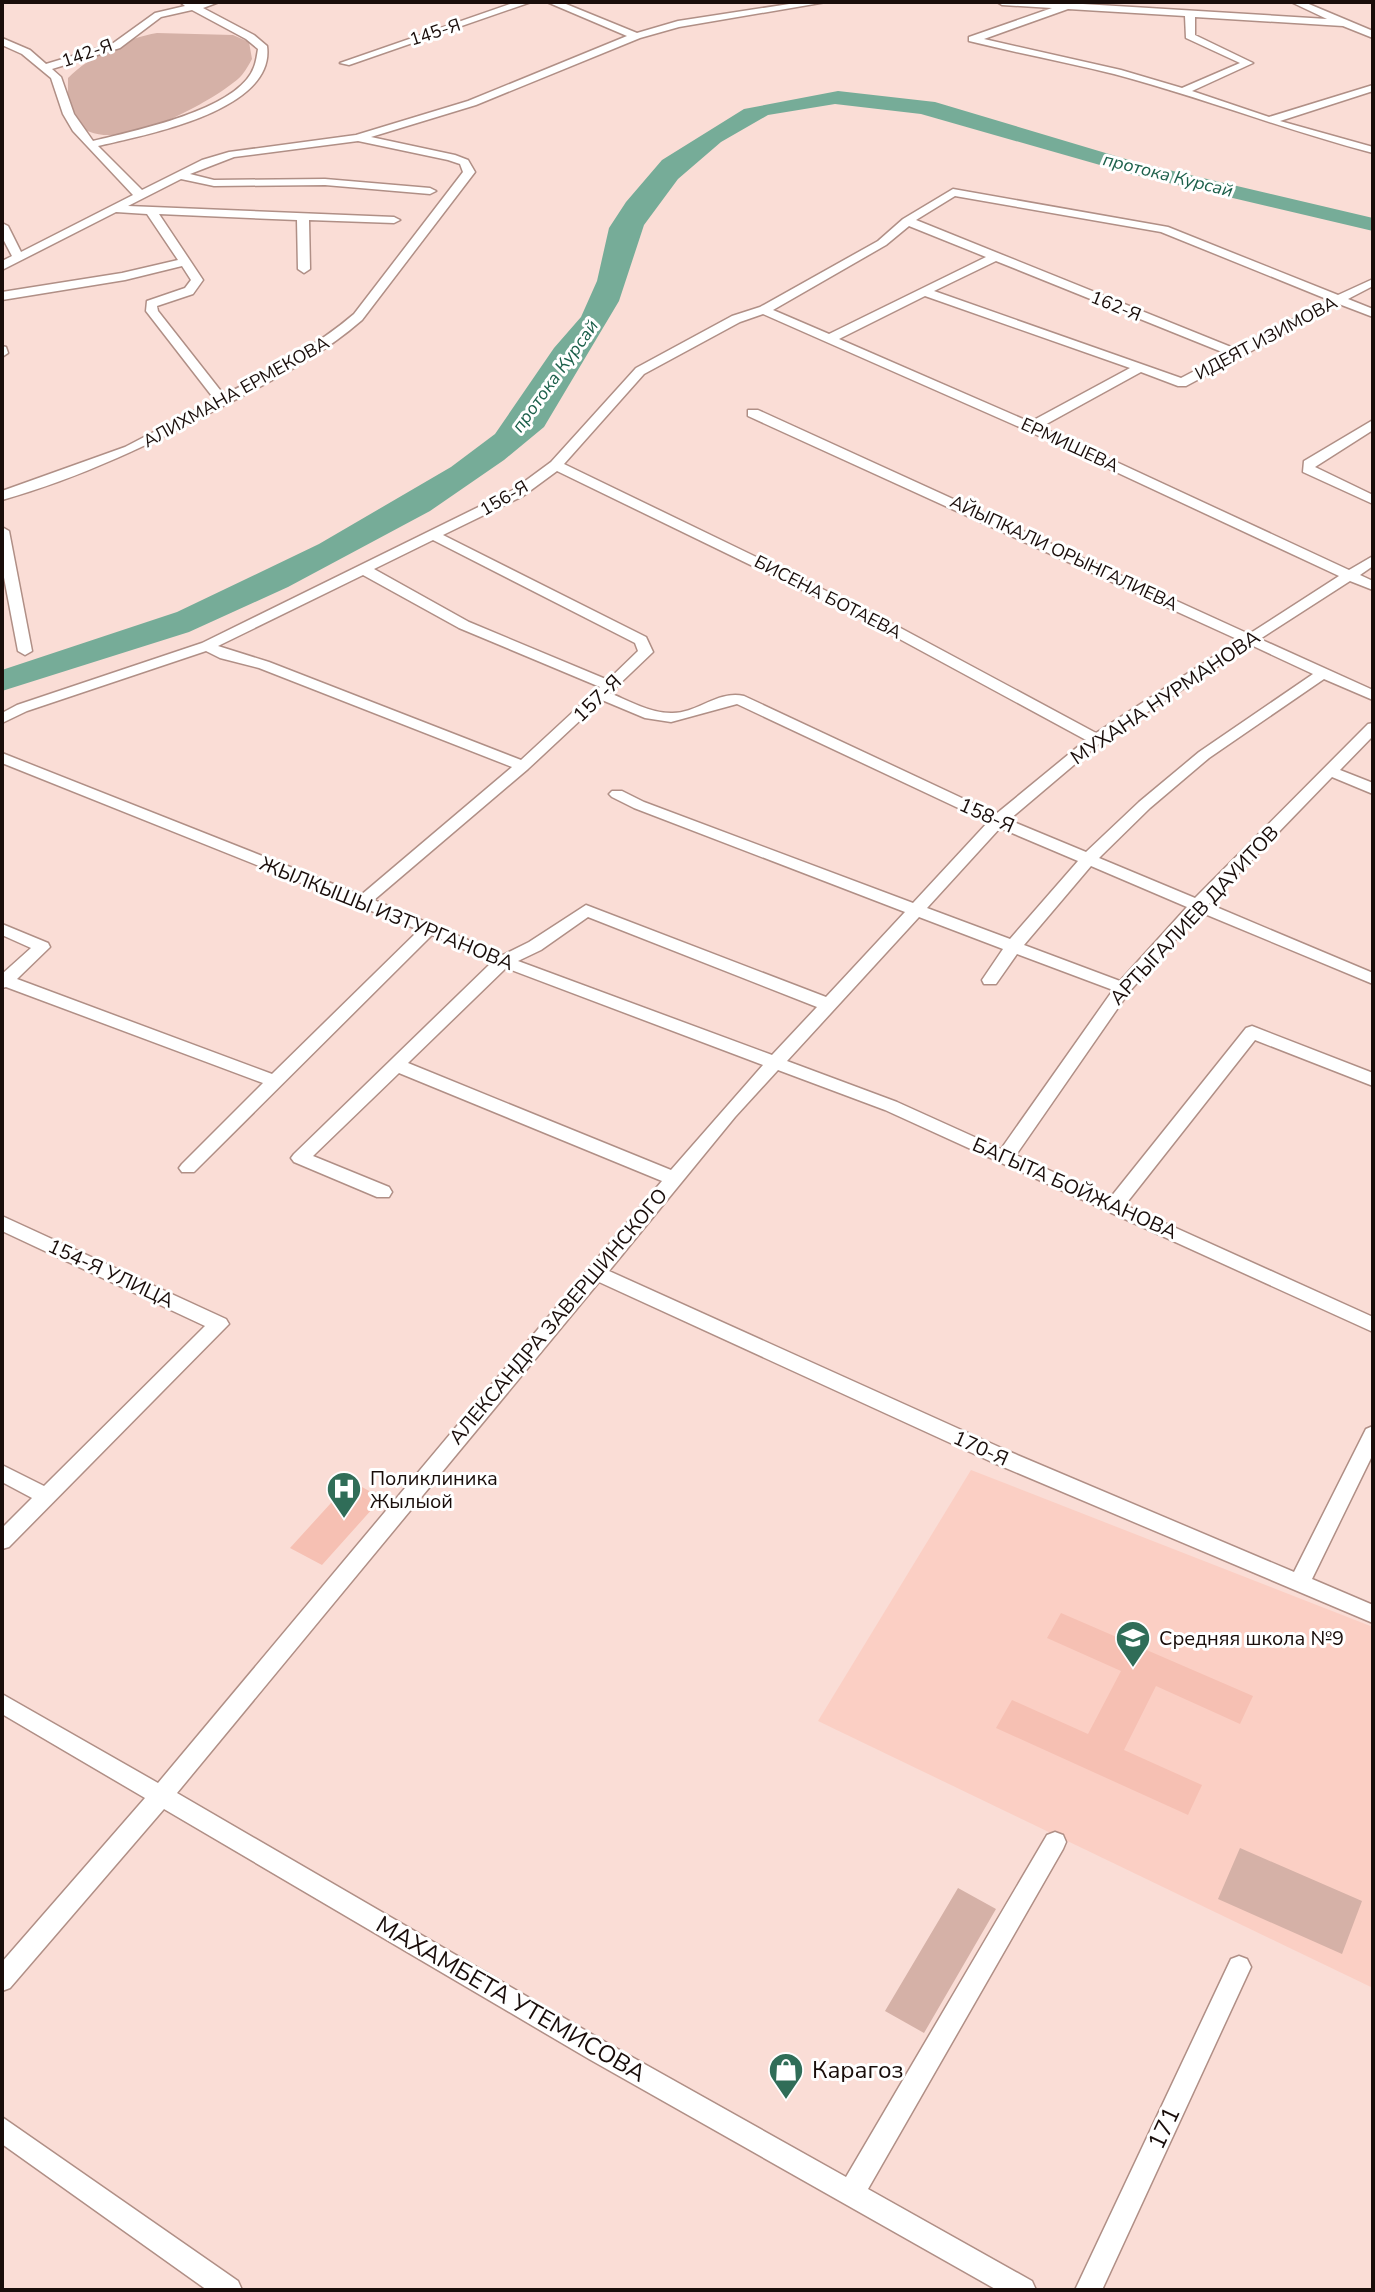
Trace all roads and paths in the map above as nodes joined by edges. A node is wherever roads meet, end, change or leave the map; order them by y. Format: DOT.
graph roads {
  1 [pos="214,2"];
  2 [pos="526,2"];
  3 [pos="552,2"];
  4 [pos="720,2"];
  5 [pos="821,2"];
  6 [pos="1002,2"];
  7 [pos="1296,2"];
  8 [pos="189,4"];
  9 [pos="1067,6"];
  10 [pos="745,12"];
  11 [pos="1190,14"];
  12 [pos="1346,23"];
  13 [pos="1373,35"];
  14 [pos="636,36"];
  15 [pos="2,41"];
  16 [pos="26,52"];
  17 [pos="2,58"];
  18 [pos="345,63"];
  19 [pos="47,67"];
  20 [pos="1373,88"];
  21 [pos="1183,91"];
  22 [pos="1269,121"];
  23 [pos="357,138"];
  24 [pos="90,145"];
  25 [pos="1373,150"];
  26 [pos="177,175"];
  27 [pos="430,191"];
  28 [pos="139,194"];
  29 [pos="317,203"];
  30 [pos="110,209"];
  31 [pos="152,212"];
  32 [pos="394,220"];
  33 [pos="907,221"];
  34 [pos="2,226"];
  35 [pos="18,256"];
  36 [pos="994,257"];
  37 [pos="185,262"];
  38 [pos="2,266"];
  39 [pos="304,269"];
  40 [pos="1371,282"];
  41 [pos="925,292"];
  42 [pos="2,296"];
  43 [pos="1340,298"];
  44 [pos="764,310"];
  45 [pos="1373,313"];
  46 [pos="829,339"];
  47 [pos="1238,354"];
  48 [pos="1140,367"];
  49 [pos="222,401"];
  50 [pos="753,413"];
  51 [pos="1373,424"];
  52 [pos="1031,427"];
  53 [pos="556,465"];
  54 [pos="2,496"];
  55 [pos="1373,500"];
  56 [pos="2,531"];
  57 [pos="435,536"];
  58 [pos="1373,560"];
  59 [pos="361,568"];
  60 [pos="1350,575"];
  61 [pos="1373,586"];
  62 [pos="1251,638"];
  63 [pos="207,646"];
  64 [pos="25,651"];
  65 [pos="1325,672"];
  66 [pos="605,690"];
  67 [pos="1373,696"];
  68 [pos="2,719"];
  69 [pos="1373,727"];
  70 [pos="1096,739"];
  71 [pos="2,758"];
  72 [pos="523,766"];
  73 [pos="1330,771"];
  74 [pos="1373,789"];
  75 [pos="617,794"];
  76 [pos="998,821"];
  77 [pos="1088,858"];
  78 [pos="362,902"];
  79 [pos="1198,905"];
  80 [pos="915,909"];
  81 [pos="430,928"];
  82 [pos="2,929"];
  83 [pos="1012,945"];
  84 [pos="503,961"];
  85 [pos="1373,979"];
  86 [pos="990,980"];
  87 [pos="3,982"];
  88 [pos="1123,988"];
  89 [pos="827,1004"];
  90 [pos="774,1061"];
  91 [pos="394,1064"];
  92 [pos="1373,1080"];
  93 [pos="276,1082"];
  94 [pos="1006,1156"];
  95 [pos="188,1168"];
  96 [pos="673,1178"];
  97 [pos="383,1192"];
  98 [pos="1114,1206"];
  99 [pos="2,1223"];
  100 [pos="594,1272"];
  101 [pos="1373,1325"];
  102 [pos="1373,1434"];
  103 [pos="2,1473"];
  104 [pos="46,1496"];
  105 [pos="2,1541"];
  106 [pos="1300,1581"];
  107 [pos="1373,1614"];
  108 [pos="2,1703"];
  109 [pos="162,1795"];
  110 [pos="1055,1842"];
  111 [pos="1239,1967"];
  112 [pos="2,1980"];
  113 [pos="2,2129"];
  114 [pos="851,2193"];
  115 [pos="229,2290"];
  116 [pos="1023,2290"];
  117 [pos="1088,2290"];
  1 -- 8 [label="street, 142-Я"];
  2 -- 18 [label="street, 145-Я"];
  3 -- 14 [label="street"];
  4 -- 10 [label="street"];
  5 -- 10 [label="street"];
  6 -- 9 [label="street"];
  7 -- 12 [label="street"];
  8 -- 19 [label="street, 142-Я"];
  8 -- 24 [label="street"];
  9 -- 11 [label="street"];
  9 -- 21 [label="street"];
  10 -- 14 [label="street"];
  11 -- 12 [label="street"];
  11 -- 21 [label="street"];
  12 -- 13 [label="street"];
  14 -- 23 [label="street"];
  15 -- 16 [label="street"];
  16 -- 17 [label="street"];
  16 -- 19 [label="street"];
  19 -- 24 [label="street"];
  20 -- 22 [label="street"];
  21 -- 22 [label="street"];
  22 -- 25 [label="street"];
  23 -- 26 [label="street"];
  23 -- 49 [label="street, АЛИХМАНА ЕРМЕКОВА"];
  24 -- 28 [label="street"];
  26 -- 28 [label="street"];
  26 -- 29 [label="street"];
  27 -- 29 [label="street"];
  28 -- 30 [label="street"];
  29 -- 31 [label="street"];
  29 -- 32 [label="street"];
  29 -- 39 [label="street"];
  30 -- 31 [label="street"];
  30 -- 35 [label="street"];
  31 -- 37 [label="street"];
  33 -- 36 [label="street, 162-Я"];
  33 -- 43 [label="street, 156-Я"];
  33 -- 44 [label="street, 156-Я"];
  34 -- 35 [label="street"];
  35 -- 38 [label="street"];
  36 -- 41 [label="street"];
  36 -- 47 [label="street, 162-Я"];
  37 -- 42 [label="street"];
  37 -- 49 [label="street"];
  40 -- 43 [label="street, ИДЕЯТ ИЗИМОВА"];
  41 -- 46 [label="street"];
  41 -- 48 [label="street, ИДЕЯТ ИЗИМОВА"];
  43 -- 45 [label="street"];
  43 -- 47 [label="street, ИДЕЯТ ИЗИМОВА"];
  44 -- 46 [label="street, ЕРМИШЕВА"];
  44 -- 53 [label="street, 156-Я"];
  46 -- 52 [label="street, ЕРМИШЕВА"];
  47 -- 48 [label="street, ИДЕЯТ ИЗИМОВА"];
  48 -- 52 [label="street"];
  49 -- 54 [label="street, АЛИХМАНА ЕРМЕКОВА"];
  50 -- 62 [label="street, АЙЫПКАЛИ ОРЫНГАЛИЕВА"];
  51 -- 55 [label="street"];
  52 -- 60 [label="street, ЕРМИШЕВА"];
  53 -- 57 [label="street, 156-Я"];
  53 -- 70 [label="street, БИСЕНА БОТАЕВА"];
  56 -- 64 [label="street"];
  57 -- 59 [label="street, 156-Я"];
  57 -- 66 [label="street, 157-Я"];
  58 -- 60 [label="street, МУХАНА НУРМАНОВА"];
  59 -- 63 [label="street, 156-Я"];
  59 -- 66 [label="street, 158-Я"];
  60 -- 61 [label="street, ЕРМИШЕВА"];
  60 -- 62 [label="street, МУХАНА НУРМАНОВА"];
  62 -- 65 [label="street, АЙЫПКАЛИ ОРЫНГАЛИЕВА"];
  62 -- 70 [label="street, МУХАНА НУРМАНОВА"];
  63 -- 68 [label="street, 156-Я"];
  63 -- 72 [label="street"];
  65 -- 67 [label="street, АЙЫПКАЛИ ОРЫНГАЛИЕВА"];
  65 -- 77 [label="street"];
  66 -- 72 [label="street, 157-Я"];
  66 -- 76 [label="street, 158-Я"];
  69 -- 73 [label="street, АРТЫГАЛИЕВ ДАУИТОВ"];
  70 -- 76 [label="street, МУХАНА НУРМАНОВА"];
  71 -- 78 [label="street, ЖЫЛКЫШЫ ИЗТУРГАНОВА"];
  72 -- 78 [label="street, 157-Я"];
  73 -- 74 [label="street"];
  73 -- 79 [label="street, АРТЫГАЛИЕВ ДАУИТОВ"];
  75 -- 80 [label="street"];
  76 -- 77 [label="street, 158-Я"];
  76 -- 80 [label="street, МУХАНА НУРМАНОВА"];
  77 -- 79 [label="street, 158-Я"];
  77 -- 83 [label="street"];
  78 -- 81 [label="street, ЖЫЛКЫШЫ ИЗТУРГАНОВА"];
  79 -- 85 [label="street, 158-Я"];
  79 -- 88 [label="street, АРТЫГАЛИЕВ ДАУИТОВ"];
  80 -- 83 [label="street"];
  80 -- 89 [label="street, МУХАНА НУРМАНОВА"];
  81 -- 84 [label="street, ЖЫЛКЫШЫ ИЗТУРГАНОВА"];
  81 -- 93 [label="street"];
  82 -- 87 [label="street"];
  83 -- 86 [label="street"];
  83 -- 88 [label="street"];
  84 -- 89 [label="street"];
  84 -- 90 [label="street, ЖЫЛКЫШЫ ИЗТУРГАНОВА"];
  84 -- 91 [label="street"];
  87 -- 93 [label="street"];
  88 -- 94 [label="street, АРТЫГАЛИЕВ ДАУИТОВ"];
  89 -- 90 [label="street, МУХАНА НУРМАНОВА"];
  90 -- 94 [label="street, БАГЫТА БОЙЖАНОВА"];
  90 -- 96 [label="street, АЛЕКСАНДРА ЗАВЕРШИНСКОГО"];
  91 -- 96 [label="street"];
  91 -- 97 [label="street"];
  92 -- 98 [label="street"];
  93 -- 95 [label="street"];
  94 -- 98 [label="street, БАГЫТА БОЙЖАНОВА"];
  96 -- 100 [label="street, АЛЕКСАНДРА ЗАВЕРШИНСКОГО"];
  98 -- 101 [label="street, БАГЫТА БОЙЖАНОВА"];
  99 -- 104 [label="street, 154-Я УЛИЦА"];
  100 -- 106 [label="street, 170-Я"];
  100 -- 109 [label="street, АЛЕКСАНДРА ЗАВЕРШИНСКОГО"];
  102 -- 106 [label="street"];
  103 -- 104 [label="street"];
  104 -- 105 [label="street"];
  106 -- 107 [label="street, 170-Я"];
  108 -- 109 [label="street, МАХАМБЕТА УТЕМИСОВА"];
  109 -- 112 [label="street, АЛЕКСАНДРА ЗАВЕРШИНСКОГО"];
  109 -- 114 [label="street, МАХАМБЕТА УТЕМИСОВА"];
  110 -- 114 [label="street"];
  111 -- 117 [label="street, 171"];
  113 -- 115 [label="street"];
  114 -- 116 [label="street, МАХАМБЕТА УТЕМИСОВА"];
}
